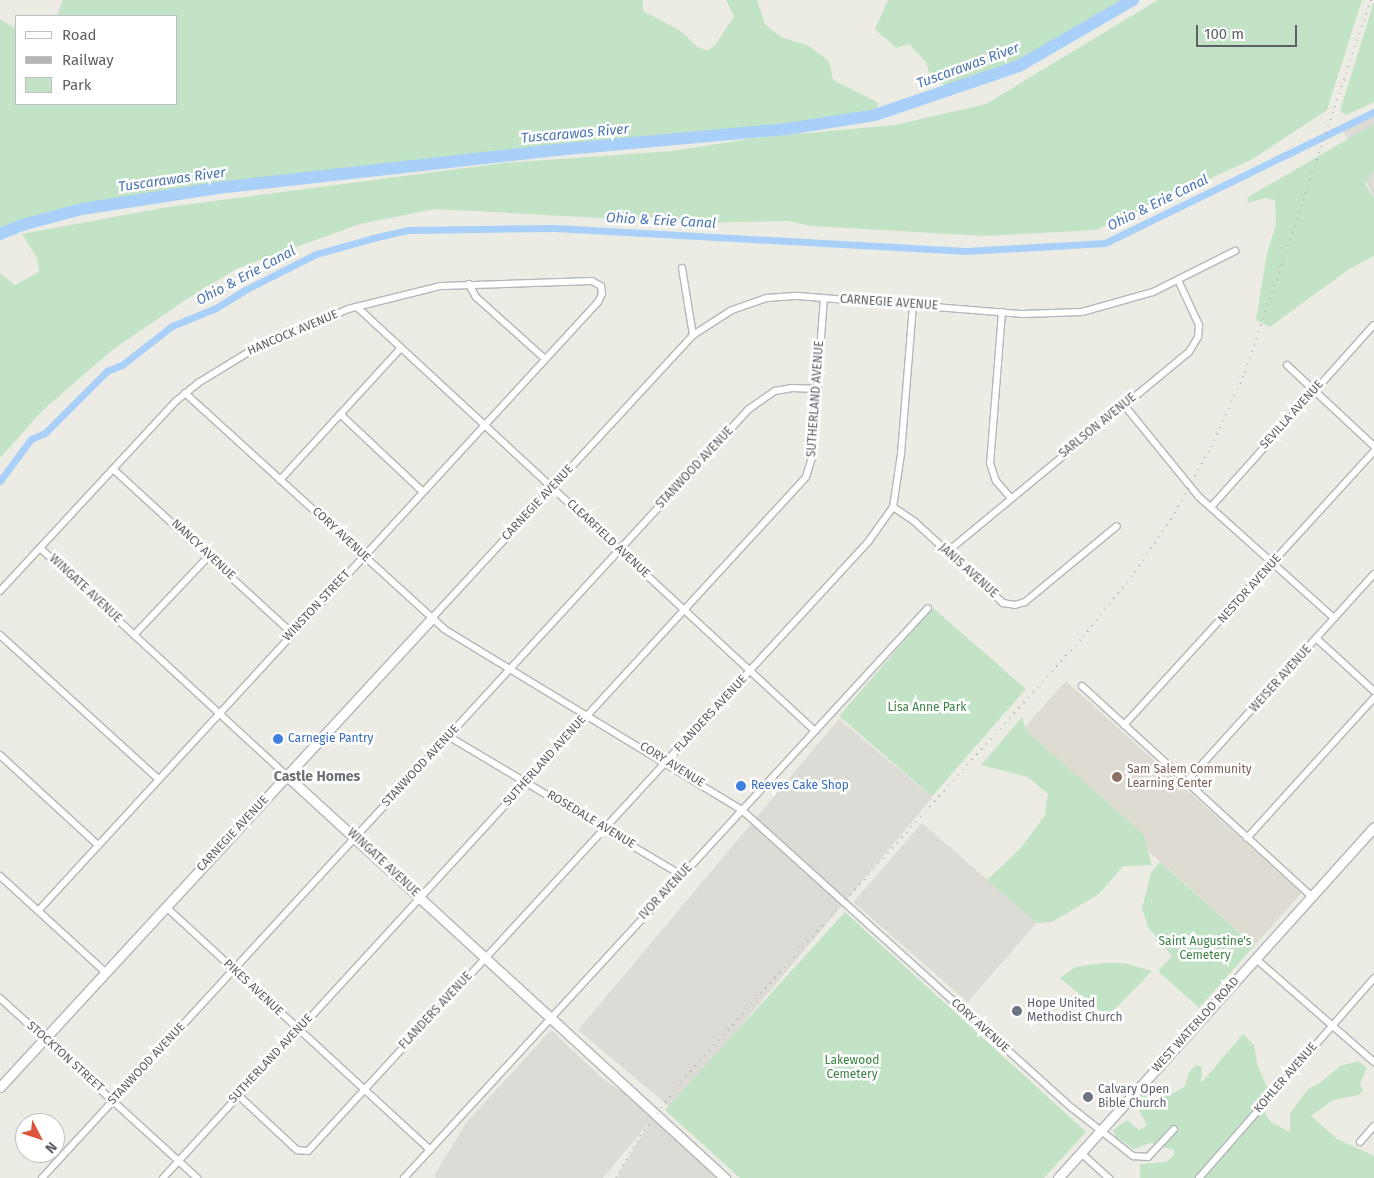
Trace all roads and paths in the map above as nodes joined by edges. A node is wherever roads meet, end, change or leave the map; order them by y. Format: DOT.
graph roads {
  1 [pos="1235,251"];
  2 [pos="682,268"];
  3 [pos="1178,280"];
  4 [pos="469,284"];
  5 [pos="824,298"];
  6 [pos="598,302"];
  7 [pos="913,305"];
  8 [pos="357,307"];
  9 [pos="1002,312"];
  10 [pos="1374,325"];
  11 [pos="693,335"];
  12 [pos="401,348"];
  13 [pos="545,359"];
  14 [pos="1287,366"];
  15 [pos="818,389"];
  16 [pos="1313,391"];
  17 [pos="185,393"];
  18 [pos="1124,405"];
  19 [pos="340,414"];
  20 [pos="484,425"];
  21 [pos="1374,446"];
  22 [pos="1374,451"];
  23 [pos="113,469"];
  24 [pos="280,480"];
  25 [pos="552,487"];
  26 [pos="423,492"];
  27 [pos="1011,498"];
  28 [pos="893,507"];
  29 [pos="1211,507"];
  30 [pos="1117,526"];
  31 [pos="40,548"];
  32 [pos="620,550"];
  33 [pos="947,552"];
  34 [pos="209,556"];
  35 [pos="363,556"];
  36 [pos="1274,562"];
  37 [pos="1374,574"];
  38 [pos="0,591"];
  39 [pos="928,608"];
  40 [pos="686,611"];
  41 [pos="432,618"];
  42 [pos="1334,618"];
  43 [pos="292,633"];
  44 [pos="0,634"];
  45 [pos="134,636"];
  46 [pos="1317,639"];
  47 [pos="510,669"];
  48 [pos="750,671"];
  49 [pos="1082,686"];
  50 [pos="1374,691"];
  51 [pos="1374,698"];
  52 [pos="220,713"];
  53 [pos="588,714"];
  54 [pos="1124,725"];
  55 [pos="815,731"];
  56 [pos="448,736"];
  57 [pos="0,755"];
  58 [pos="666,762"];
  59 [pos="287,776"];
  60 [pos="158,779"];
  61 [pos="526,782"];
  62 [pos="1186,782"];
  63 [pos="743,810"];
  64 [pos="1374,827"];
  65 [pos="606,828"];
  66 [pos="355,838"];
  67 [pos="1248,838"];
  68 [pos="98,845"];
  69 [pos="681,875"];
  70 [pos="0,876"];
  71 [pos="1310,896"];
  72 [pos="420,898"];
  73 [pos="166,907"];
  74 [pos="38,911"];
  75 [pos="486,958"];
  76 [pos="1256,959"];
  77 [pos="233,970"];
  78 [pos="105,972"];
  79 [pos="1374,978"];
  80 [pos="0,998"];
  81 [pos="550,1019"];
  82 [pos="1333,1024"];
  83 [pos="298,1030"];
  84 [pos="45,1038"];
  85 [pos="1374,1062"];
  86 [pos="0,1087"];
  87 [pos="364,1090"];
  88 [pos="238,1095"];
  89 [pos="113,1100"];
  90 [pos="1374,1126"];
  91 [pos="1174,1130"];
  92 [pos="1100,1131"];
  93 [pos="1360,1142"];
  94 [pos="430,1150"];
  95 [pos="1080,1153"];
  96 [pos="178,1161"];
  97 [pos="42,1178"];
  98 [pos="163,1178"];
  99 [pos="197,1178"];
  100 [pos="404,1178"];
  101 [pos="725,1178"];
  102 [pos="1058,1178"];
  103 [pos="1109,1178"];
  104 [pos="1199,1178"];
  1 -- 3 [label="street, CARNEGIE AVENUE"];
  2 -- 11 [label="street"];
  3 -- 9 [label="street, CARNEGIE AVENUE"];
  3 -- 18 [label="street, SARLSON AVENUE"];
  4 -- 6 [label="street, HANCOCK AVENUE"];
  4 -- 8 [label="street, HANCOCK AVENUE"];
  4 -- 13 [label="street"];
  5 -- 7 [label="street, CARNEGIE AVENUE"];
  5 -- 11 [label="street, CARNEGIE AVENUE"];
  5 -- 15 [label="street, SUTHERLAND AVENUE"];
  6 -- 13 [label="street, WINSTON STREET"];
  7 -- 9 [label="street, CARNEGIE AVENUE"];
  7 -- 28 [label="street, FLANDERS AVENUE"];
  8 -- 12 [label="street, CLEARFIELD AVENUE"];
  8 -- 17 [label="street, HANCOCK AVENUE"];
  9 -- 27 [label="street"];
  10 -- 16 [label="street, SEVILLA AVENUE"];
  11 -- 25 [label="street, CARNEGIE AVENUE"];
  12 -- 19 [label="street"];
  12 -- 20 [label="street, CLEARFIELD AVENUE"];
  13 -- 20 [label="street, WINSTON STREET"];
  14 -- 16 [label="street"];
  15 -- 32 [label="street, STANWOOD AVENUE"];
  15 -- 40 [label="street, SUTHERLAND AVENUE"];
  16 -- 21 [label="street"];
  16 -- 29 [label="street, SEVILLA AVENUE"];
  17 -- 23 [label="street, HANCOCK AVENUE"];
  17 -- 24 [label="street, CORY AVENUE"];
  18 -- 27 [label="street, SARLSON AVENUE"];
  18 -- 29 [label="street"];
  19 -- 24 [label="street"];
  19 -- 26 [label="street"];
  20 -- 25 [label="street, CLEARFIELD AVENUE"];
  20 -- 26 [label="street, WINSTON STREET"];
  22 -- 36 [label="street, NESTOR AVENUE"];
  23 -- 31 [label="street, HANCOCK AVENUE"];
  23 -- 34 [label="street, NANCY AVENUE"];
  24 -- 35 [label="street, CORY AVENUE"];
  25 -- 32 [label="street, CLEARFIELD AVENUE"];
  25 -- 41 [label="street, CARNEGIE AVENUE"];
  26 -- 35 [label="street, WINSTON STREET"];
  27 -- 33 [label="street, SARLSON AVENUE"];
  28 -- 33 [label="street, JANIS AVENUE"];
  28 -- 48 [label="street, FLANDERS AVENUE"];
  29 -- 36 [label="street"];
  30 -- 33 [label="street, JANIS AVENUE"];
  31 -- 38 [label="street, HANCOCK AVENUE"];
  31 -- 45 [label="street, WINGATE AVENUE"];
  32 -- 40 [label="street, CLEARFIELD AVENUE"];
  32 -- 47 [label="street, STANWOOD AVENUE"];
  34 -- 43 [label="street, NANCY AVENUE"];
  34 -- 45 [label="street"];
  35 -- 41 [label="street, CORY AVENUE"];
  35 -- 43 [label="street, WINSTON STREET"];
  36 -- 42 [label="street"];
  36 -- 54 [label="street, NESTOR AVENUE"];
  37 -- 42 [label="street, WEISER AVENUE"];
  39 -- 55 [label="street, IVOR AVENUE"];
  40 -- 48 [label="street, CLEARFIELD AVENUE"];
  40 -- 53 [label="street, SUTHERLAND AVENUE"];
  41 -- 47 [label="street, CORY AVENUE"];
  41 -- 59 [label="street, CARNEGIE AVENUE"];
  42 -- 46 [label="street, WEISER AVENUE"];
  43 -- 52 [label="street, WINSTON STREET"];
  44 -- 60 [label="street"];
  45 -- 52 [label="street, WINGATE AVENUE"];
  46 -- 50 [label="street"];
  46 -- 62 [label="street, WEISER AVENUE"];
  47 -- 53 [label="street, CORY AVENUE"];
  47 -- 56 [label="street, STANWOOD AVENUE"];
  48 -- 55 [label="street, CLEARFIELD AVENUE"];
  48 -- 58 [label="street, FLANDERS AVENUE"];
  49 -- 54 [label="street"];
  51 -- 67 [label="street"];
  52 -- 59 [label="street, WINGATE AVENUE"];
  52 -- 60 [label="street, WINSTON STREET"];
  53 -- 58 [label="street, CORY AVENUE"];
  53 -- 61 [label="street, SUTHERLAND AVENUE"];
  54 -- 62 [label="street"];
  55 -- 63 [label="street, IVOR AVENUE"];
  56 -- 61 [label="street, ROSEDALE AVENUE"];
  56 -- 66 [label="street, STANWOOD AVENUE"];
  57 -- 68 [label="street"];
  58 -- 63 [label="street, CORY AVENUE"];
  58 -- 65 [label="street, FLANDERS AVENUE"];
  59 -- 66 [label="street, WINGATE AVENUE"];
  59 -- 73 [label="street, CARNEGIE AVENUE"];
  60 -- 68 [label="street, WINSTON STREET"];
  61 -- 65 [label="street, ROSEDALE AVENUE"];
  61 -- 72 [label="street, SUTHERLAND AVENUE"];
  62 -- 67 [label="street"];
  63 -- 69 [label="street, IVOR AVENUE"];
  63 -- 92 [label="street, CORY AVENUE"];
  64 -- 71 [label="street, WEST WATERLOO ROAD"];
  65 -- 69 [label="street, ROSEDALE AVENUE"];
  65 -- 75 [label="street, FLANDERS AVENUE"];
  66 -- 72 [label="street, WINGATE AVENUE"];
  66 -- 77 [label="street, STANWOOD AVENUE"];
  67 -- 71 [label="street"];
  68 -- 74 [label="street, WINSTON STREET"];
  69 -- 81 [label="street, IVOR AVENUE"];
  70 -- 74 [label="street"];
  71 -- 76 [label="street, WEST WATERLOO ROAD"];
  72 -- 75 [label="street, WINGATE AVENUE"];
  72 -- 83 [label="street, SUTHERLAND AVENUE"];
  73 -- 77 [label="street, PIKES AVENUE"];
  73 -- 78 [label="street, CARNEGIE AVENUE"];
  74 -- 78 [label="street"];
  75 -- 81 [label="street, WINGATE AVENUE"];
  75 -- 87 [label="street, FLANDERS AVENUE"];
  76 -- 82 [label="street"];
  76 -- 92 [label="street, WEST WATERLOO ROAD"];
  77 -- 83 [label="street, PIKES AVENUE"];
  77 -- 89 [label="street, STANWOOD AVENUE"];
  78 -- 84 [label="street, CARNEGIE AVENUE"];
  79 -- 82 [label="street, KOHLER AVENUE"];
  80 -- 84 [label="street, STOCKTON STREET"];
  81 -- 94 [label="street, IVOR AVENUE"];
  81 -- 101 [label="street, WINGATE AVENUE"];
  82 -- 85 [label="street"];
  82 -- 104 [label="street, KOHLER AVENUE"];
  83 -- 87 [label="street, PIKES AVENUE"];
  83 -- 88 [label="street, SUTHERLAND AVENUE"];
  84 -- 86 [label="street, CARNEGIE AVENUE"];
  84 -- 89 [label="street, STOCKTON STREET"];
  87 -- 88 [label="street, FLANDERS AVENUE"];
  87 -- 94 [label="street, PIKES AVENUE"];
  88 -- 96 [label="street, SUTHERLAND AVENUE"];
  89 -- 96 [label="street, STOCKTON STREET"];
  89 -- 97 [label="street, STANWOOD AVENUE"];
  90 -- 93 [label="street"];
  91 -- 92 [label="street, CORY AVENUE"];
  92 -- 95 [label="street, WEST WATERLOO ROAD"];
  94 -- 100 [label="street, IVOR AVENUE"];
  95 -- 102 [label="street, WEST WATERLOO ROAD"];
  95 -- 103 [label="street"];
  96 -- 98 [label="street, SUTHERLAND AVENUE"];
  96 -- 99 [label="street, STOCKTON STREET"];
}
